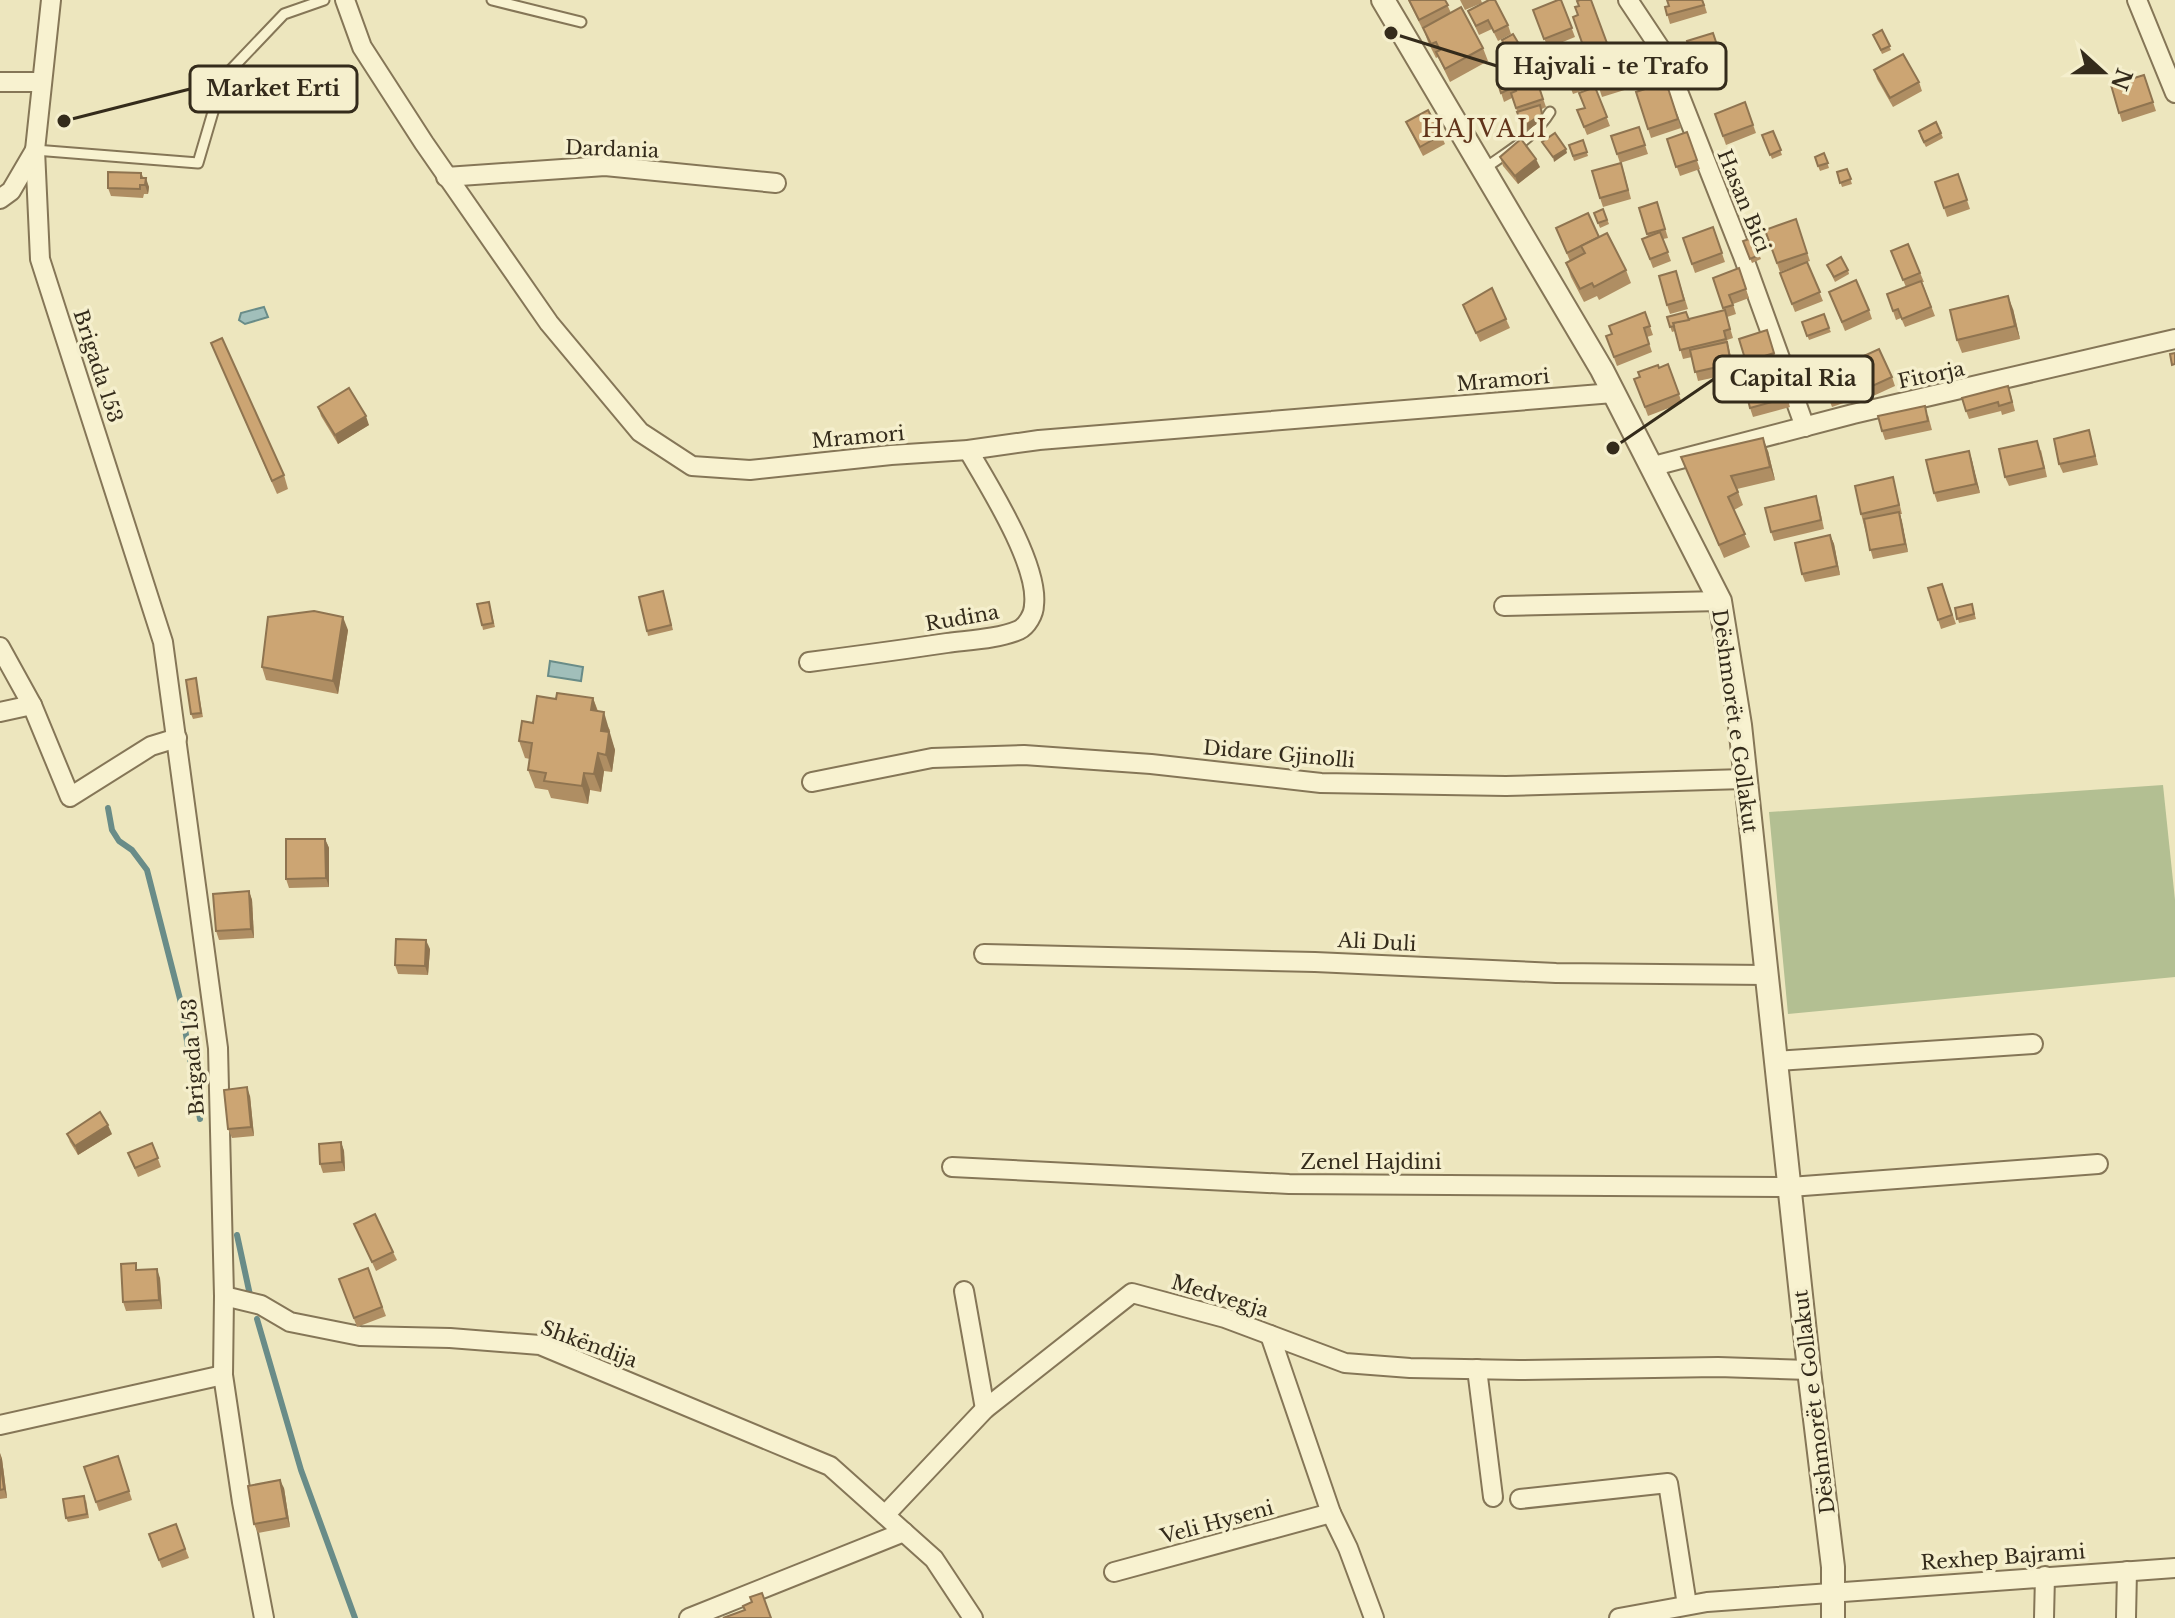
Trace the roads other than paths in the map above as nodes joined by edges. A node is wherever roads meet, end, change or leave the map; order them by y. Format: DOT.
graph roads {
  1 [pos="51,0"];
  2 [pos="324,0"];
  3 [pos="345,0"];
  4 [pos="492,0"];
  5 [pos="1383,0"];
  6 [pos="1628,0"];
  7 [pos="2137,0"];
  8 [pos="581,22"];
  9 [pos="0,82"];
  10 [pos="42,82"];
  11 [pos="2175,93"];
  12 [pos="1550,112"];
  13 [pos="35,150"];
  14 [pos="1482,170"];
  15 [pos="446,177"];
  16 [pos="776,183"];
  17 [pos="0,199"];
  18 [pos="2175,339"];
  19 [pos="1613,393"];
  20 [pos="1805,427"];
  21 [pos="968,450"];
  22 [pos="1650,467"];
  23 [pos="1720,601"];
  24 [pos="1504,606"];
  25 [pos="0,647"];
  26 [pos="809,662"];
  27 [pos="32,705"];
  28 [pos="0,712"];
  29 [pos="177,738"];
  30 [pos="1744,779"];
  31 [pos="812,782"];
  32 [pos="984,954"];
  33 [pos="1767,975"];
  34 [pos="2033,1044"];
  35 [pos="1776,1061"];
  36 [pos="2098,1164"];
  37 [pos="952,1167"];
  38 [pos="1790,1187"];
  39 [pos="964,1291"];
  40 [pos="224,1296"];
  41 [pos="1270,1335"];
  42 [pos="1477,1369"];
  43 [pos="1809,1370"];
  44 [pos="223,1375"];
  45 [pos="985,1409"];
  46 [pos="0,1425"];
  47 [pos="1493,1497"];
  48 [pos="1520,1499"];
  49 [pos="1331,1513"];
  50 [pos="885,1515"];
  51 [pos="904,1532"];
  52 [pos="2175,1568"];
  53 [pos="2127,1571"];
  54 [pos="1114,1572"];
  55 [pos="2045,1576"];
  56 [pos="1833,1591"];
  57 [pos="1687,1605"];
  58 [pos="264,1618"];
  59 [pos="689,1618"];
  60 [pos="973,1618"];
  61 [pos="1374,1618"];
  62 [pos="1619,1618"];
  63 [pos="1833,1618"];
  64 [pos="2044,1618"];
  65 [pos="2126,1618"];
  1 -- 10 [label="street, Brigada 153"];
  2 -- 13 [label="lane"];
  3 -- 15 [label="street, Mramori"];
  4 -- 8 [label="lane"];
  5 -- 14 [label="street, Dëshmorët e Gollakut"];
  6 -- 20 [label="street, Hasan Bici"];
  7 -- 11 [label="street"];
  9 -- 10 [label="street"];
  10 -- 13 [label="street, Brigada 153"];
  12 -- 14 [label="lane"];
  13 -- 17 [label="street"];
  13 -- 29 [label="street, Brigada 153"];
  14 -- 19 [label="street, Dëshmorët e Gollakut"];
  15 -- 16 [label="street, Dardania"];
  15 -- 21 [label="street, Mramori"];
  18 -- 20 [label="street, Fitorja"];
  19 -- 21 [label="street, Mramori"];
  19 -- 22 [label="street, Dëshmorët e Gollakut"];
  20 -- 22 [label="street, Fitorja"];
  21 -- 26 [label="street, Rudina"];
  22 -- 23 [label="street, Dëshmorët e Gollakut"];
  23 -- 24 [label="street"];
  23 -- 30 [label="street, Dëshmorët e Gollakut"];
  25 -- 27 [label="street"];
  27 -- 28 [label="street"];
  27 -- 29 [label="street"];
  29 -- 40 [label="street, Brigada 153"];
  30 -- 31 [label="street, Didare Gjinolli"];
  30 -- 33 [label="street, Dëshmorët e Gollakut"];
  32 -- 33 [label="street, Ali Duli"];
  33 -- 35 [label="street, Dëshmorët e Gollakut"];
  34 -- 35 [label="street"];
  35 -- 38 [label="street, Dëshmorët e Gollakut"];
  36 -- 38 [label="street"];
  37 -- 38 [label="street, Zenel Hajdini"];
  38 -- 43 [label="street, Dëshmorët e Gollakut"];
  39 -- 45 [label="street"];
  40 -- 44 [label="street, Brigada 153"];
  40 -- 50 [label="street, Shkëndija"];
  41 -- 42 [label="street, Medvegja"];
  41 -- 45 [label="street, Medvegja"];
  41 -- 49 [label="street"];
  42 -- 43 [label="street, Medvegja"];
  42 -- 47 [label="street"];
  43 -- 56 [label="street, Dëshmorët e Gollakut"];
  44 -- 46 [label="street"];
  44 -- 58 [label="street, Brigada 153"];
  45 -- 50 [label="street, Medvegja"];
  48 -- 57 [label="street"];
  49 -- 54 [label="street, Veli Hyseni"];
  49 -- 61 [label="street"];
  50 -- 51 [label="street, Shkëndija"];
  51 -- 59 [label="street"];
  51 -- 60 [label="street, Shkëndija"];
  52 -- 53 [label="street, Rexhep Bajrami"];
  53 -- 55 [label="street, Rexhep Bajrami"];
  53 -- 65 [label="street"];
  55 -- 56 [label="street, Rexhep Bajrami"];
  55 -- 64 [label="street"];
  56 -- 57 [label="street, Rexhep Bajrami"];
  56 -- 63 [label="street, Dëshmorët e Gollakut"];
  57 -- 62 [label="street, Rexhep Bajrami"];
}
